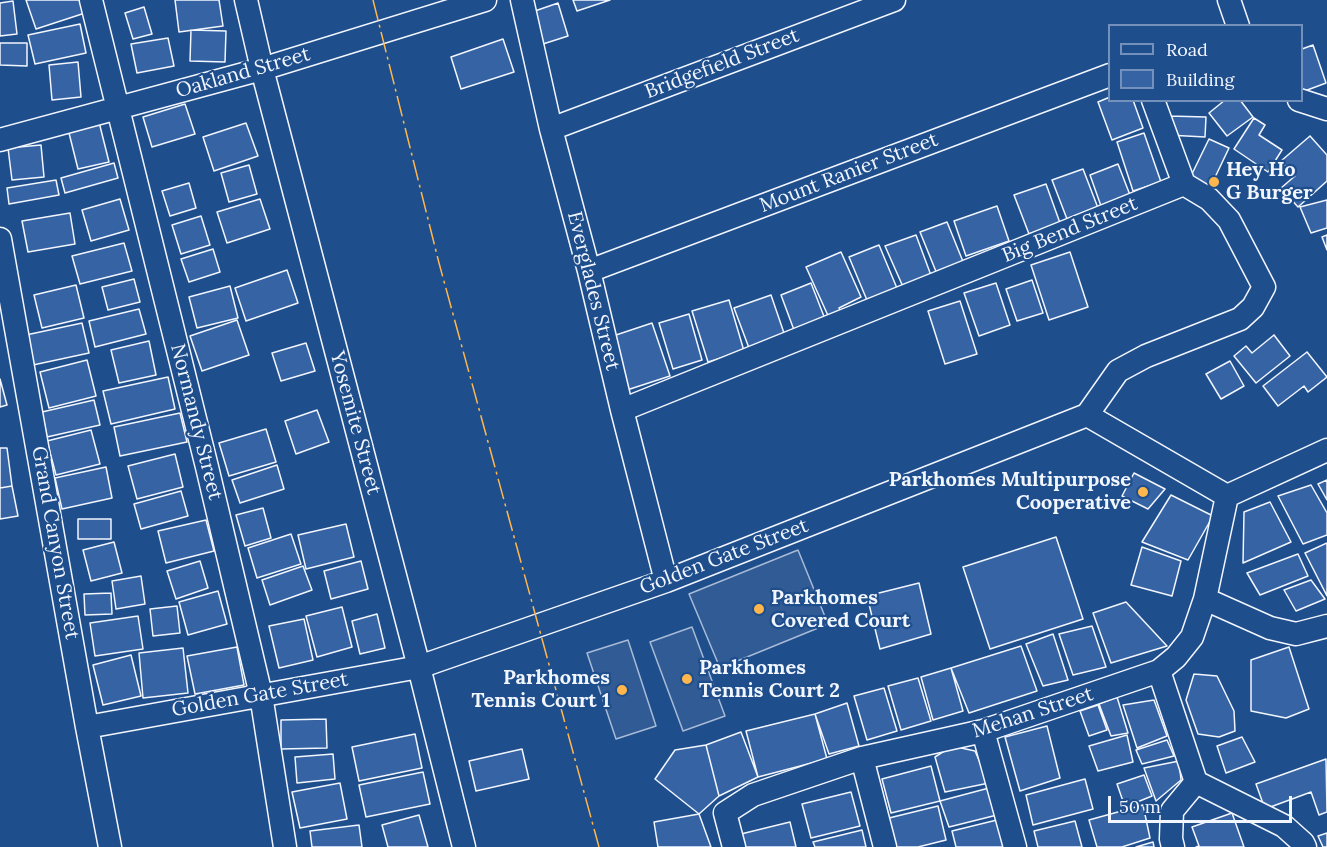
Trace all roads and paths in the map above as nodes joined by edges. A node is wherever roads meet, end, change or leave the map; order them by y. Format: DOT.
graph roads {
  1 [pos="91,0"];
  2 [pos="246,0"];
  3 [pos="485,0"];
  4 [pos="522,0"];
  5 [pos="894,0"];
  6 [pos="1228,0"];
  7 [pos="1237,24"];
  8 [pos="262,69"];
  9 [pos="1108,76"];
  10 [pos="1303,101"];
  11 [pos="1154,102"];
  12 [pos="118,108"];
  13 [pos="1327,109"];
  14 [pos="551,129"];
  15 [pos="0,140"];
  16 [pos="1185,184"];
  17 [pos="0,239"];
  18 [pos="589,271"];
  19 [pos="622,410"];
  20 [pos="1087,415"];
  21 [pos="1327,450"];
  22 [pos="1227,496"];
  23 [pos="666,581"];
  24 [pos="1205,599"];
  25 [pos="1327,626"];
  26 [pos="418,667"];
  27 [pos="1159,671"];
  28 [pos="261,695"];
  29 [pos="87,727"];
  30 [pos="984,731"];
  31 [pos="862,758"];
  32 [pos="1196,782"];
  33 [pos="110,847"];
  34 [pos="285,847"];
  35 [pos="464,847"];
  36 [pos="734,847"];
  37 [pos="885,847"];
  38 [pos="1016,847"];
  39 [pos="1173,847"];
  40 [pos="1305,847"];
  1 -- 12 [label="street, Normandy Street"];
  2 -- 8 [label="street, Yosemite Street"];
  3 -- 8 [label="street, Oakland Street"];
  4 -- 14 [label="street, Everglades Street"];
  5 -- 14 [label="street, Bridgefield Street"];
  6 -- 7 [label="street"];
  8 -- 12 [label="street, Oakland Street"];
  8 -- 26 [label="street, Yosemite Street"];
  9 -- 18 [label="street, Mount Ranier Street"];
  10 -- 13 [label="street"];
  11 -- 16 [label="street"];
  12 -- 15 [label="street, Oakland Street"];
  12 -- 28 [label="street, Normandy Street"];
  14 -- 18 [label="street, Everglades Street"];
  16 -- 19 [label="street, Big Bend Street"];
  16 -- 20 [label="street"];
  17 -- 29 [label="street, Grand Canyon Street"];
  18 -- 19 [label="street, Everglades Street"];
  19 -- 23 [label="street, Everglades Street"];
  20 -- 22 [label="street"];
  20 -- 23 [label="street, Golden Gate Street"];
  21 -- 22 [label="street"];
  22 -- 24 [label="street, Mehan Street"];
  23 -- 26 [label="street, Golden Gate Street"];
  24 -- 25 [label="street"];
  24 -- 27 [label="street, Mehan Street"];
  26 -- 28 [label="street, Golden Gate Street"];
  26 -- 35 [label="street, Yosemite Street"];
  27 -- 30 [label="street, Mehan Street"];
  27 -- 32 [label="street"];
  28 -- 29 [label="street, Golden Gate Street"];
  28 -- 34 [label="street, Normandy Street"];
  29 -- 33 [label="street, Grand Canyon Street"];
  30 -- 31 [label="street, Mehan Street"];
  30 -- 38 [label="street"];
  31 -- 36 [label="street, Mehan Street"];
  31 -- 37 [label="street"];
  32 -- 39 [label="street"];
  32 -- 40 [label="street"];
}
